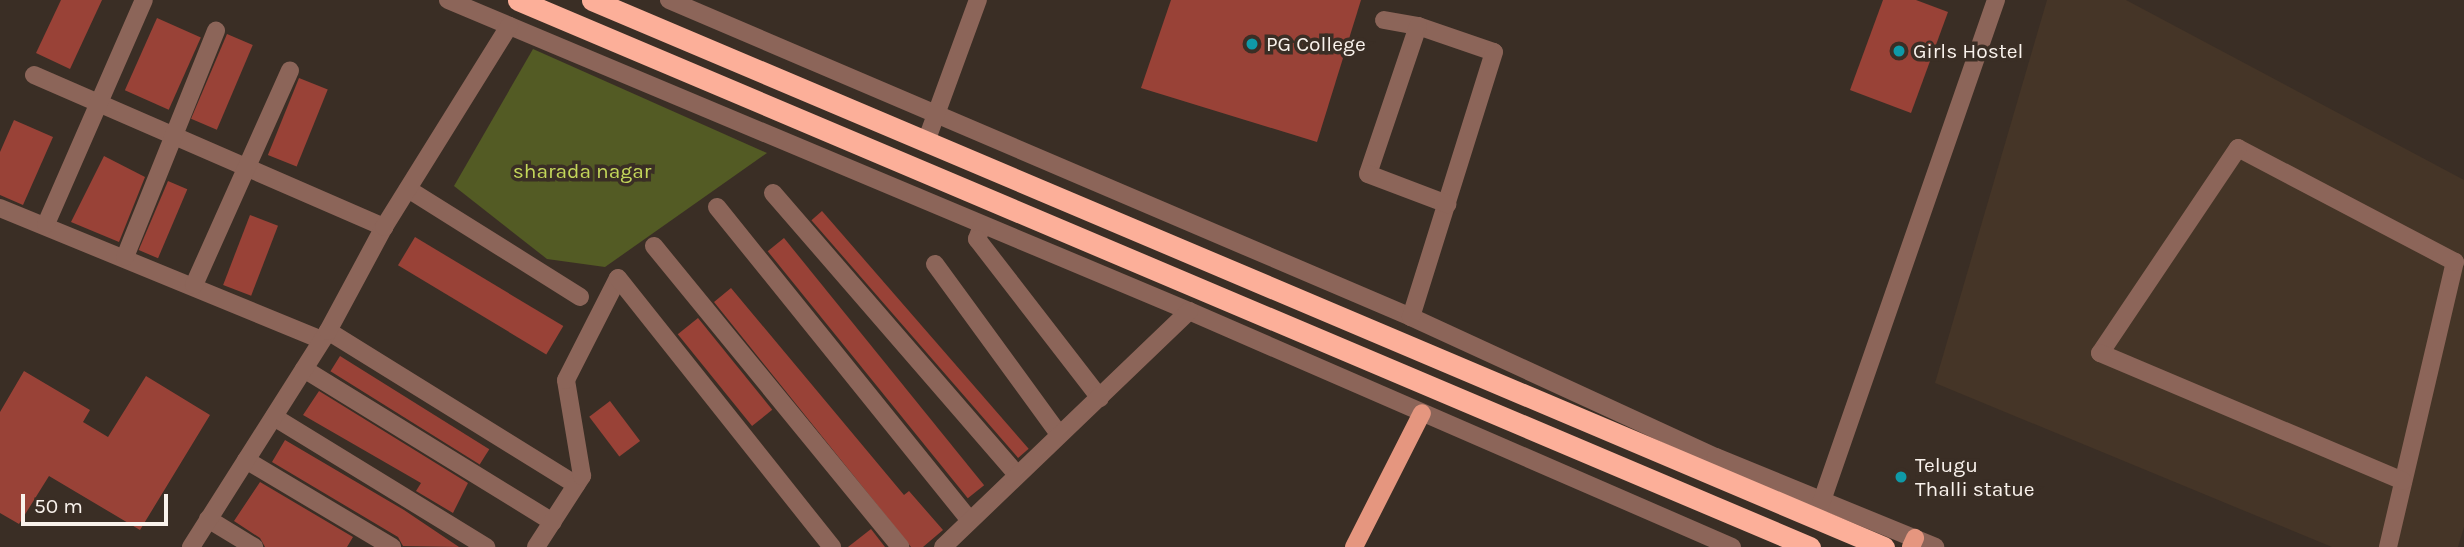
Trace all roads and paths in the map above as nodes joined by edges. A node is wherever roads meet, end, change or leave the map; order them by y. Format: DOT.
graph roads {
  1 [pos="144,0"];
  2 [pos="448,0"];
  3 [pos="518,0"];
  4 [pos="592,0"];
  5 [pos="669,0"];
  6 [pos="978,0"];
  7 [pos="1996,0"];
  8 [pos="1384,20"];
  9 [pos="509,26"];
  10 [pos="1418,26"];
  11 [pos="216,31"];
  12 [pos="290,70"];
  13 [pos="34,75"];
  14 [pos="99,102"];
  15 [pos="937,113"];
  16 [pos="174,134"];
  17 [pos="927,139"];
  18 [pos="248,164"];
  19 [pos="408,189"];
  20 [pos="773,193"];
  21 [pos="1447,204"];
  22 [pos="717,206"];
  23 [pos="0,208"];
  24 [pos="47,224"];
  25 [pos="982,226"];
  26 [pos="384,227"];
  27 [pos="654,246"];
  28 [pos="125,257"];
  29 [pos="935,264"];
  30 [pos="194,285"];
  31 [pos="580,297"];
  32 [pos="1189,311"];
  33 [pos="1410,317"];
  34 [pos="325,336"];
  35 [pos="304,369"];
  36 [pos="1100,398"];
  37 [pos="1422,413"];
  38 [pos="274,417"];
  39 [pos="1059,434"];
  40 [pos="246,460"];
  41 [pos="1712,465"];
  42 [pos="1016,474"];
  43 [pos="2403,481"];
  44 [pos="576,485"];
  45 [pos="1819,509"];
  46 [pos="208,519"];
  47 [pos="970,520"];
  48 [pos="553,522"];
  49 [pos="1913,543"];
  50 [pos="191,547"];
  51 [pos="254,547"];
  52 [pos="392,547"];
  53 [pos="486,547"];
  54 [pos="536,547"];
  55 [pos="832,547"];
  56 [pos="900,547"];
  57 [pos="943,547"];
  58 [pos="1354,547"];
  59 [pos="1732,547"];
  60 [pos="1810,547"];
  61 [pos="1884,547"];
  62 [pos="1935,547"];
  63 [pos="2388,547"];
  1 -- 14 [label="street"];
  2 -- 9 [label="street"];
  3 -- 60 [label="highway"];
  4 -- 17 [label="highway"];
  5 -- 15 [label="street"];
  6 -- 15 [label="street"];
  7 -- 45 [label="street"];
  8 -- 10 [label="street"];
  9 -- 19 [label="street"];
  9 -- 25 [label="street"];
  10 -- 21 [label="street"];
  10 -- 21 [label="street"];
  11 -- 16 [label="street"];
  12 -- 18 [label="street"];
  13 -- 14 [label="street"];
  14 -- 16 [label="street"];
  14 -- 24 [label="street"];
  15 -- 17 [label="street"];
  15 -- 33 [label="street"];
  16 -- 18 [label="street"];
  16 -- 28 [label="street"];
  17 -- 41 [label="highway"];
  18 -- 26 [label="street"];
  18 -- 30 [label="street"];
  19 -- 26 [label="street"];
  19 -- 31 [label="street"];
  20 -- 42 [label="street"];
  21 -- 33 [label="street"];
  22 -- 47 [label="street"];
  23 -- 24 [label="street"];
  24 -- 28 [label="street"];
  25 -- 32 [label="street"];
  25 -- 36 [label="street"];
  26 -- 34 [label="street"];
  27 -- 56 [label="street"];
  28 -- 30 [label="street"];
  29 -- 39 [label="street"];
  30 -- 34 [label="street"];
  32 -- 36 [label="street"];
  32 -- 37 [label="street"];
  33 -- 41 [label="street"];
  34 -- 35 [label="street"];
  34 -- 44 [label="street"];
  35 -- 38 [label="street"];
  35 -- 48 [label="street"];
  36 -- 39 [label="street"];
  37 -- 58 [label="main road"];
  37 -- 59 [label="street"];
  38 -- 40 [label="street"];
  38 -- 53 [label="street"];
  39 -- 42 [label="street"];
  40 -- 46 [label="street"];
  40 -- 52 [label="street"];
  41 -- 45 [label="highway"];
  42 -- 47 [label="street"];
  43 -- 43 [label="street"];
  43 -- 63 [label="street"];
  44 -- 48 [label="street"];
  44 -- 55 [label="street"];
  45 -- 49 [label="street"];
  45 -- 61 [label="highway"];
  46 -- 50 [label="street"];
  46 -- 51 [label="street"];
  47 -- 57 [label="street"];
  48 -- 54 [label="street"];
  49 -- 62 [label="street"];
}
